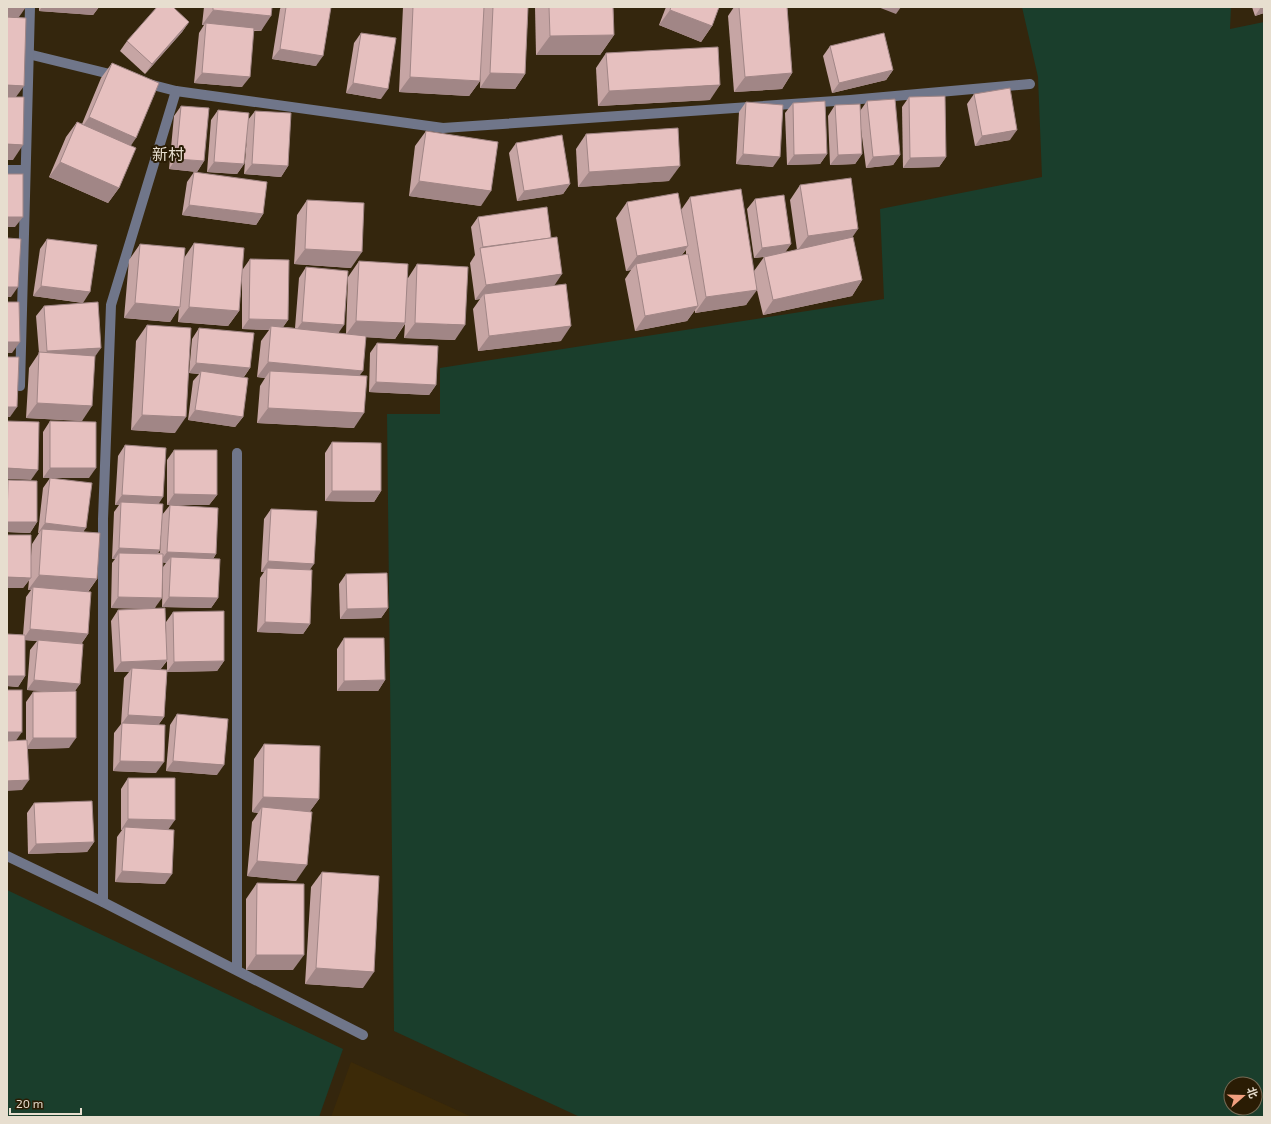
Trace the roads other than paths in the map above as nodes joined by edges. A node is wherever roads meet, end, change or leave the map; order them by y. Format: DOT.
graph roads {
  1 [pos="30,7"];
  2 [pos="28,54"];
  3 [pos="124,78"];
  4 [pos="139,82"];
  5 [pos="1030,84"];
  6 [pos="176,91"];
  7 [pos="7,170"];
  8 [pos="25,170"];
  9 [pos="20,386"];
  10 [pos="237,453"];
  11 [pos="7,856"];
  12 [pos="103,902"];
  13 [pos="237,970"];
  14 [pos="363,1035"];
  1 -- 2 [label="street"];
  2 -- 3 [label="street"];
  2 -- 8 [label="street"];
  4 -- 6 [label="street"];
  5 -- 6 [label="street"];
  6 -- 12 [label="street"];
  7 -- 8 [label="street"];
  8 -- 9 [label="street"];
  10 -- 13 [label="street"];
  11 -- 12 [label="street"];
  12 -- 13 [label="street"];
  13 -- 14 [label="street"];
}
